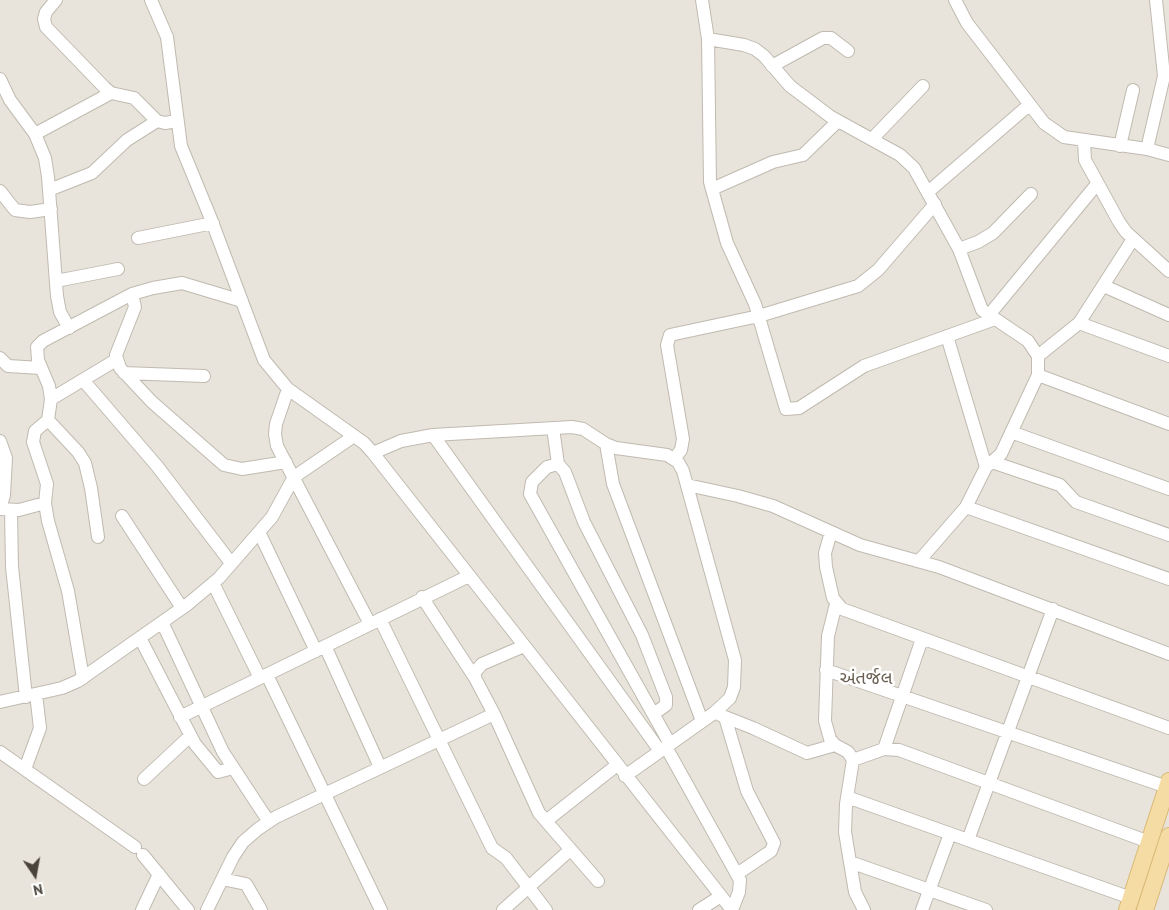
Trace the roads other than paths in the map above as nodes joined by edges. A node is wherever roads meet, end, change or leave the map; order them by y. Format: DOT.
graph roads {
  1 [pos="56,0"];
  2 [pos="151,0"];
  3 [pos="702,0"];
  4 [pos="955,0"];
  5 [pos="1156,0"];
  6 [pos="708,39"];
  7 [pos="848,52"];
  8 [pos="772,66"];
  9 [pos="1166,69"];
  10 [pos="0,79"];
  11 [pos="923,86"];
  12 [pos="1133,90"];
  13 [pos="111,93"];
  14 [pos="1029,105"];
  15 [pos="156,121"];
  16 [pos="177,121"];
  17 [pos="837,122"];
  18 [pos="35,134"];
  19 [pos="872,139"];
  20 [pos="1084,141"];
  21 [pos="1120,146"];
  22 [pos="1147,149"];
  23 [pos="1169,155"];
  24 [pos="1098,184"];
  25 [pos="712,189"];
  26 [pos="49,190"];
  27 [pos="0,191"];
  28 [pos="928,192"];
  29 [pos="1031,194"];
  30 [pos="935,204"];
  31 [pos="50,209"];
  32 [pos="213,223"];
  33 [pos="138,238"];
  34 [pos="1133,239"];
  35 [pos="959,249"];
  36 [pos="118,269"];
  37 [pos="1169,271"];
  38 [pos="56,281"];
  39 [pos="1104,286"];
  40 [pos="132,294"];
  41 [pos="242,301"];
  42 [pos="1169,315"];
  43 [pos="759,316"];
  44 [pos="992,317"];
  45 [pos="1079,323"];
  46 [pos="68,328"];
  47 [pos="947,336"];
  48 [pos="1038,356"];
  49 [pos="1169,356"];
  50 [pos="116,360"];
  51 [pos="3,365"];
  52 [pos="41,368"];
  53 [pos="124,373"];
  54 [pos="1038,375"];
  55 [pos="204,376"];
  56 [pos="83,380"];
  57 [pos="288,389"];
  58 [pos="51,399"];
  59 [pos="48,420"];
  60 [pos="1169,424"];
  61 [pos="553,428"];
  62 [pos="1011,432"];
  63 [pos="433,435"];
  64 [pos="354,436"];
  65 [pos="0,441"];
  66 [pos="606,444"];
  67 [pos="373,453"];
  68 [pos="674,459"];
  69 [pos="286,462"];
  70 [pos="558,464"];
  71 [pos="990,464"];
  72 [pos="294,477"];
  73 [pos="687,485"];
  74 [pos="1169,489"];
  75 [pos="45,503"];
  76 [pos="966,506"];
  77 [pos="11,511"];
  78 [pos="122,516"];
  79 [pos="259,532"];
  80 [pos="831,532"];
  81 [pos="1169,534"];
  82 [pos="98,536"];
  83 [pos="919,562"];
  84 [pos="231,563"];
  85 [pos="469,576"];
  86 [pos="1169,579"];
  87 [pos="213,583"];
  88 [pos="422,597"];
  89 [pos="836,604"];
  90 [pos="182,608"];
  91 [pos="1053,609"];
  92 [pos="162,622"];
  93 [pos="375,622"];
  94 [pos="140,638"];
  95 [pos="922,639"];
  96 [pos="524,646"];
  97 [pos="320,648"];
  98 [pos="1169,654"];
  99 [pos="826,670"];
  100 [pos="263,676"];
  101 [pos="1028,677"];
  102 [pos="83,678"];
  103 [pos="475,678"];
  104 [pos="31,696"];
  105 [pos="902,696"];
  106 [pos="0,702"];
  107 [pos="202,706"];
  108 [pos="655,713"];
  109 [pos="494,714"];
  110 [pos="719,715"];
  111 [pos="180,717"];
  112 [pos="702,721"];
  113 [pos="1169,728"];
  114 [pos="1008,732"];
  115 [pos="190,737"];
  116 [pos="439,739"];
  117 [pos="836,745"];
  118 [pos="666,747"];
  119 [pos="884,749"];
  120 [pos="0,752"];
  121 [pos="853,760"];
  122 [pos="617,765"];
  123 [pos="380,767"];
  124 [pos="233,768"];
  125 [pos="25,769"];
  126 [pos="626,776"];
  127 [pos="144,779"];
  128 [pos="989,783"];
  129 [pos="1168,784"];
  130 [pos="323,794"];
  131 [pos="847,797"];
  132 [pos="546,821"];
  133 [pos="269,822"];
  134 [pos="950,834"];
  135 [pos="1169,836"];
  136 [pos="968,840"];
  137 [pos="1149,842"];
  138 [pos="570,850"];
  139 [pos="850,862"];
  140 [pos="1164,869"];
  141 [pos="159,874"];
  142 [pos="737,874"];
  143 [pos="222,879"];
  144 [pos="598,881"];
  145 [pos="528,887"];
  146 [pos="929,890"];
  147 [pos="721,896"];
  148 [pos="1129,904"];
  149 [pos="142,910"];
  150 [pos="188,910"];
  151 [pos="207,910"];
  152 [pos="261,910"];
  153 [pos="380,910"];
  154 [pos="503,910"];
  155 [pos="546,910"];
  156 [pos="699,910"];
  157 [pos="732,910"];
  158 [pos="864,910"];
  159 [pos="922,910"];
  160 [pos="986,910"];
  161 [pos="1144,910"];
  1 -- 13 [label="street"];
  2 -- 16 [label="street"];
  3 -- 6 [label="street"];
  4 -- 14 [label="street"];
  5 -- 9 [label="street"];
  6 -- 8 [label="street"];
  6 -- 25 [label="street"];
  7 -- 8 [label="street"];
  8 -- 17 [label="street"];
  9 -- 22 [label="street"];
  10 -- 18 [label="street"];
  11 -- 19 [label="street"];
  12 -- 21 [label="street"];
  13 -- 15 [label="street"];
  13 -- 18 [label="street"];
  14 -- 20 [label="street"];
  14 -- 28 [label="street"];
  15 -- 16 [label="street"];
  15 -- 26 [label="street"];
  16 -- 32 [label="street"];
  17 -- 19 [label="street"];
  17 -- 25 [label="street"];
  18 -- 26 [label="street"];
  19 -- 28 [label="street"];
  20 -- 21 [label="street"];
  20 -- 24 [label="street"];
  21 -- 22 [label="street"];
  22 -- 23 [label="street"];
  24 -- 34 [label="street"];
  24 -- 44 [label="street"];
  25 -- 43 [label="street"];
  26 -- 31 [label="street"];
  27 -- 31 [label="street"];
  28 -- 30 [label="street"];
  29 -- 35 [label="street"];
  30 -- 35 [label="street"];
  30 -- 43 [label="street"];
  31 -- 38 [label="street"];
  32 -- 33 [label="street"];
  32 -- 41 [label="street"];
  34 -- 37 [label="street"];
  34 -- 39 [label="street"];
  35 -- 44 [label="street"];
  36 -- 38 [label="street"];
  38 -- 46 [label="street"];
  39 -- 42 [label="street"];
  39 -- 45 [label="street"];
  40 -- 41 [label="street"];
  40 -- 46 [label="street"];
  40 -- 50 [label="street"];
  41 -- 57 [label="street"];
  43 -- 47 [label="street"];
  43 -- 68 [label="street"];
  44 -- 47 [label="street"];
  44 -- 48 [label="street"];
  45 -- 48 [label="street"];
  45 -- 49 [label="street"];
  46 -- 52 [label="street"];
  47 -- 71 [label="street"];
  48 -- 54 [label="street"];
  50 -- 53 [label="street"];
  50 -- 56 [label="street"];
  51 -- 52 [label="street"];
  52 -- 58 [label="street"];
  53 -- 55 [label="street"];
  53 -- 69 [label="street"];
  54 -- 60 [label="street"];
  54 -- 62 [label="street"];
  56 -- 58 [label="street"];
  56 -- 84 [label="street"];
  57 -- 64 [label="street"];
  57 -- 69 [label="street"];
  58 -- 59 [label="street"];
  59 -- 75 [label="street"];
  59 -- 82 [label="street"];
  61 -- 63 [label="street"];
  61 -- 66 [label="street"];
  61 -- 70 [label="street"];
  62 -- 71 [label="street"];
  62 -- 74 [label="street"];
  63 -- 67 [label="street"];
  63 -- 118 [label="street"];
  64 -- 67 [label="street"];
  64 -- 72 [label="street"];
  65 -- 77 [label="street"];
  66 -- 68 [label="street"];
  66 -- 112 [label="street"];
  67 -- 85 [label="street"];
  68 -- 73 [label="street"];
  69 -- 72 [label="street"];
  70 -- 108 [label="street"];
  70 -- 108 [label="street"];
  71 -- 76 [label="street"];
  71 -- 81 [label="street"];
  72 -- 79 [label="street"];
  72 -- 93 [label="street"];
  73 -- 80 [label="street"];
  73 -- 110 [label="street"];
  75 -- 77 [label="street"];
  75 -- 102 [label="street"];
  76 -- 83 [label="street"];
  76 -- 86 [label="street"];
  77 -- 104 [label="street"];
  78 -- 90 [label="street"];
  79 -- 84 [label="street"];
  79 -- 97 [label="street"];
  80 -- 83 [label="street"];
  80 -- 89 [label="street"];
  83 -- 91 [label="street"];
  84 -- 87 [label="street"];
  85 -- 88 [label="street"];
  85 -- 96 [label="street"];
  87 -- 90 [label="street"];
  87 -- 100 [label="street"];
  88 -- 93 [label="street"];
  88 -- 103 [label="street"];
  89 -- 95 [label="street"];
  89 -- 99 [label="street"];
  90 -- 92 [label="street"];
  91 -- 98 [label="street"];
  91 -- 101 [label="street"];
  92 -- 94 [label="street"];
  92 -- 107 [label="street"];
  93 -- 97 [label="street"];
  93 -- 116 [label="street"];
  94 -- 102 [label="street"];
  94 -- 111 [label="street"];
  95 -- 101 [label="street"];
  95 -- 105 [label="street"];
  96 -- 103 [label="street"];
  96 -- 122 [label="street"];
  97 -- 100 [label="street"];
  97 -- 123 [label="street"];
  99 -- 105 [label="street"];
  99 -- 117 [label="street"];
  100 -- 107 [label="street"];
  100 -- 130 [label="street"];
  101 -- 113 [label="street"];
  101 -- 114 [label="street"];
  102 -- 104 [label="street"];
  103 -- 109 [label="street"];
  104 -- 106 [label="street"];
  104 -- 125 [label="street"];
  105 -- 114 [label="street"];
  105 -- 119 [label="street"];
  107 -- 111 [label="street"];
  107 -- 124 [label="street"];
  108 -- 118 [label="street"];
  109 -- 116 [label="street"];
  109 -- 132 [label="street"];
  110 -- 112 [label="street"];
  110 -- 117 [label="street"];
  110 -- 142 [label="street"];
  111 -- 115 [label="street"];
  112 -- 118 [label="street"];
  114 -- 128 [label="street"];
  114 -- 129 [label="street"];
  115 -- 124 [label="street"];
  115 -- 127 [label="street"];
  116 -- 123 [label="street"];
  116 -- 145 [label="street"];
  117 -- 121 [label="street"];
  118 -- 126 [label="street"];
  118 -- 142 [label="street"];
  119 -- 121 [label="street"];
  119 -- 128 [label="street"];
  120 -- 125 [label="street"];
  121 -- 131 [label="street"];
  122 -- 126 [label="street"];
  122 -- 132 [label="street"];
  123 -- 130 [label="street"];
  124 -- 133 [label="street"];
  125 -- 141 [label="street"];
  126 -- 147 [label="street"];
  128 -- 136 [label="street"];
  128 -- 137 [label="street"];
  129 -- 137 [label="main road"];
  130 -- 133 [label="street"];
  130 -- 153 [label="street"];
  131 -- 134 [label="street"];
  131 -- 139 [label="street"];
  132 -- 138 [label="street"];
  133 -- 143 [label="street"];
  134 -- 136 [label="street"];
  134 -- 146 [label="street"];
  135 -- 140 [label="main road"];
  136 -- 148 [label="street"];
  137 -- 148 [label="main road"];
  138 -- 144 [label="street"];
  138 -- 145 [label="street"];
  139 -- 146 [label="street"];
  139 -- 158 [label="street"];
  140 -- 161 [label="main road"];
  141 -- 149 [label="street"];
  141 -- 150 [label="street"];
  142 -- 157 [label="street"];
  143 -- 151 [label="street"];
  143 -- 152 [label="street"];
  145 -- 154 [label="street"];
  145 -- 155 [label="street"];
  146 -- 159 [label="street"];
  146 -- 160 [label="street"];
  147 -- 156 [label="street"];
  147 -- 157 [label="street"];
}
